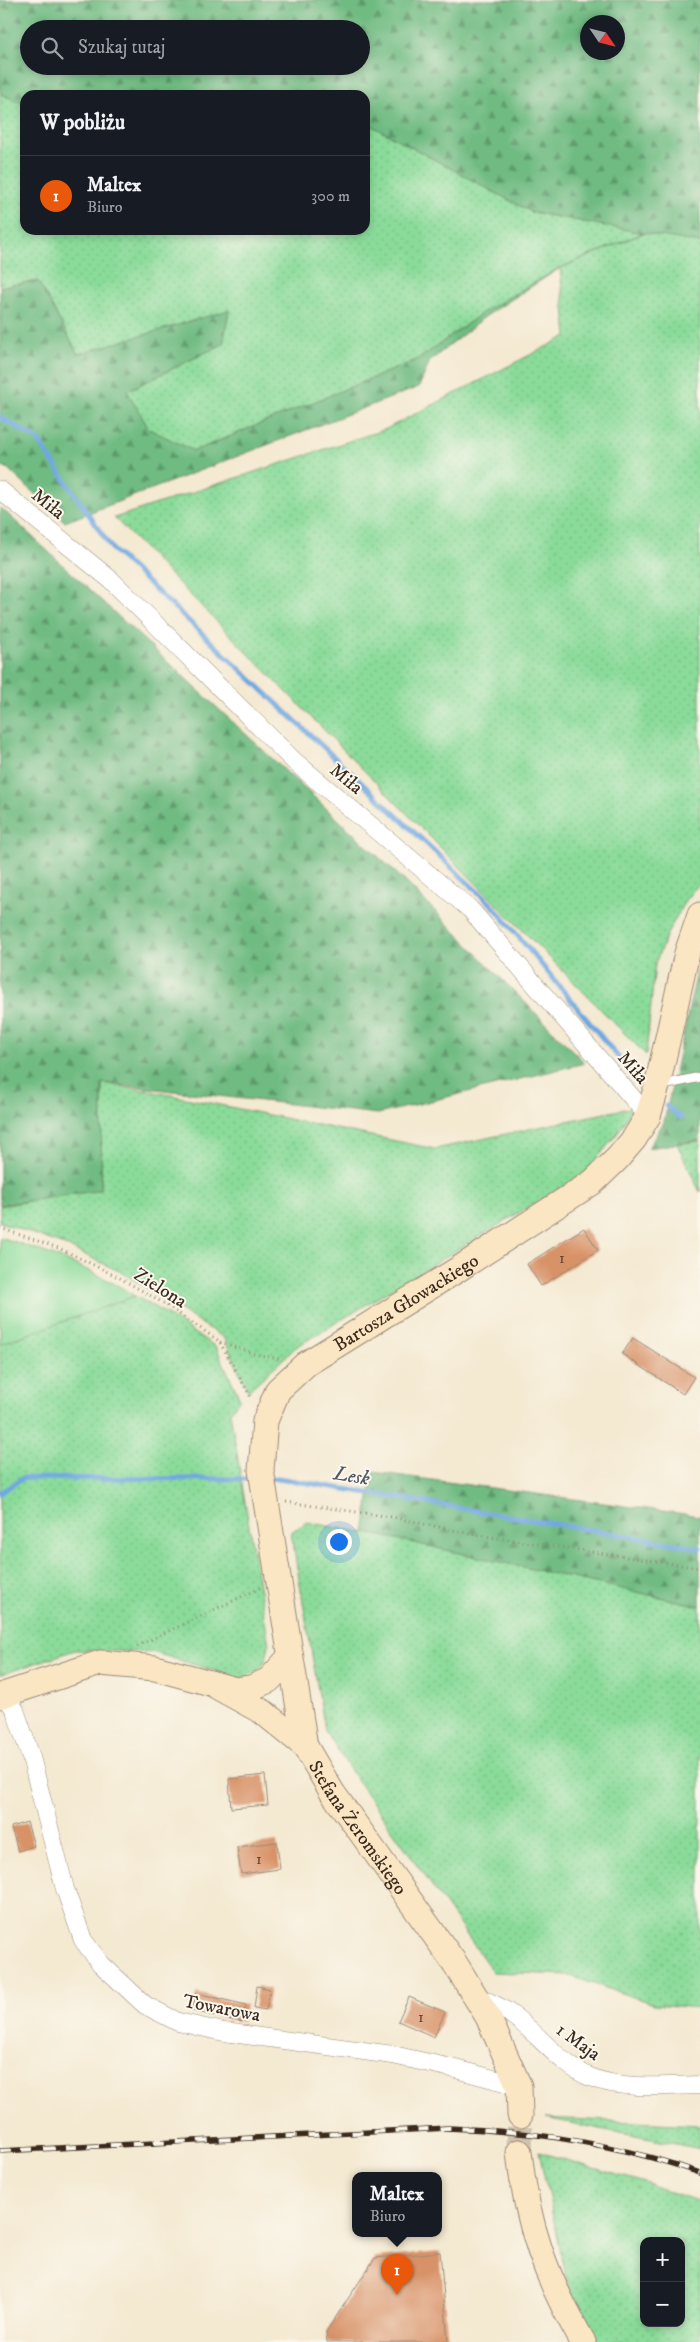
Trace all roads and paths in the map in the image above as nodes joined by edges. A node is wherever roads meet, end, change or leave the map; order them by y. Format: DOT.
graph roads {
  1 [pos="0,490"];
  2 [pos="700,915"];
  3 [pos="700,1077"];
  4 [pos="657,1086"];
  5 [pos="648,1116"];
  6 [pos="0,1228"];
  7 [pos="219,1341"];
  8 [pos="306,1364"];
  9 [pos="265,1421"];
  10 [pos="263,1486"];
  11 [pos="700,1568"];
  12 [pos="277,1580"];
  13 [pos="136,1646"];
  14 [pos="290,1657"];
  15 [pos="216,1686"];
  16 [pos="2,1695"];
  17 [pos="305,1746"];
  18 [pos="476,1997"];
  19 [pos="700,2085"];
  20 [pos="519,2086"];
  21 [pos="520,2115"];
  22 [pos="519,2152"];
  23 [pos="583,2342"];
  1 -- 5 [label="street, Miła"];
  2 -- 4 [label="street, Bartosza Głowackiego"];
  3 -- 4 [label="lane"];
  4 -- 5 [label="street, Bartosza Głowackiego"];
  5 -- 8 [label="street, Bartosza Głowackiego"];
  6 -- 7 [label="path, Zielona"];
  7 -- 8 [label="path"];
  7 -- 9 [label="path, Zielona"];
  8 -- 9 [label="street, Bartosza Głowackiego"];
  9 -- 10 [label="street, Bartosza Głowackiego"];
  10 -- 11 [label="path"];
  10 -- 12 [label="street, Bartosza Głowackiego"];
  12 -- 13 [label="path"];
  12 -- 14 [label="street, Bartosza Głowackiego"];
  14 -- 15 [label="street, Stefana Żeromskiego"];
  14 -- 17 [label="street, Bartosza Głowackiego"];
  15 -- 16 [label="street, Stefana Żeromskiego"];
  15 -- 17 [label="street, Stefana Żeromskiego"];
  16 -- 20 [label="street, Towarowa"];
  17 -- 18 [label="street, Stefana Żeromskiego"];
  18 -- 19 [label="street, 1 Maja"];
  18 -- 20 [label="street, Stefana Żeromskiego"];
  20 -- 21 [label="street"];
  22 -- 23 [label="street"];
}
